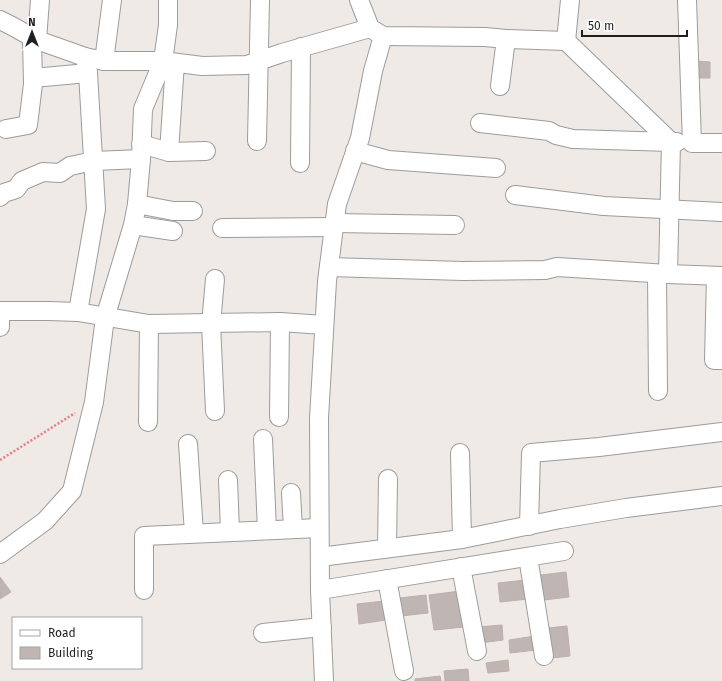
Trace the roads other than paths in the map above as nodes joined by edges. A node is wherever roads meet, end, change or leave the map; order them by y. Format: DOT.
graph roads {
  1 [pos="40,0"];
  2 [pos="112,0"];
  3 [pos="168,0"];
  4 [pos="260,0"];
  5 [pos="359,0"];
  6 [pos="570,0"];
  7 [pos="687,0"];
  8 [pos="0,20"];
  9 [pos="376,32"];
  10 [pos="34,39"];
  11 [pos="506,39"];
  12 [pos="566,41"];
  13 [pos="301,47"];
  14 [pos="104,61"];
  15 [pos="258,61"];
  16 [pos="169,62"];
  17 [pos="87,65"];
  18 [pos="33,78"];
  19 [pos="500,86"];
  20 [pos="480,123"];
  21 [pos="6,129"];
  22 [pos="257,141"];
  23 [pos="671,142"];
  24 [pos="692,143"];
  25 [pos="722,143"];
  26 [pos="141,151"];
  27 [pos="206,151"];
  28 [pos="355,151"];
  29 [pos="169,152"];
  30 [pos="94,161"];
  31 [pos="300,163"];
  32 [pos="496,168"];
  33 [pos="515,195"];
  34 [pos="0,197"];
  35 [pos="137,204"];
  36 [pos="669,209"];
  37 [pos="193,211"];
  38 [pos="722,212"];
  39 [pos="133,225"];
  40 [pos="334,225"];
  41 [pos="455,225"];
  42 [pos="222,228"];
  43 [pos="172,231"];
  44 [pos="329,267"];
  45 [pos="662,274"];
  46 [pos="719,276"];
  47 [pos="215,279"];
  48 [pos="0,311"];
  49 [pos="78,312"];
  50 [pos="105,318"];
  51 [pos="280,322"];
  52 [pos="149,324"];
  53 [pos="211,324"];
  54 [pos="324,325"];
  55 [pos="0,327"];
  56 [pos="722,360"];
  57 [pos="658,391"];
  58 [pos="215,412"];
  59 [pos="279,417"];
  60 [pos="148,422"];
  61 [pos="722,432"];
  62 [pos="263,438"];
  63 [pos="188,444"];
  64 [pos="460,453"];
  65 [pos="388,479"];
  66 [pos="228,480"];
  67 [pos="291,493"];
  68 [pos="722,496"];
  69 [pos="529,526"];
  70 [pos="319,528"];
  71 [pos="292,529"];
  72 [pos="267,530"];
  73 [pos="230,531"];
  74 [pos="194,533"];
  75 [pos="462,539"];
  76 [pos="387,548"];
  77 [pos="564,551"];
  78 [pos="0,554"];
  79 [pos="528,557"];
  80 [pos="320,558"];
  81 [pos="461,567"];
  82 [pos="387,579"];
  83 [pos="144,590"];
  84 [pos="320,590"];
  85 [pos="322,627"];
  86 [pos="263,633"];
  87 [pos="476,651"];
  88 [pos="544,656"];
  89 [pos="404,671"];
  90 [pos="324,681"];
  1 -- 10 [label="street"];
  2 -- 14 [label="street"];
  3 -- 16 [label="street"];
  4 -- 15 [label="street"];
  5 -- 9 [label="street"];
  6 -- 12 [label="street"];
  7 -- 24 [label="street"];
  8 -- 10 [label="street"];
  9 -- 11 [label="street"];
  9 -- 13 [label="street"];
  9 -- 28 [label="street"];
  10 -- 17 [label="street"];
  10 -- 18 [label="street"];
  11 -- 12 [label="street"];
  11 -- 19 [label="street"];
  12 -- 23 [label="street"];
  13 -- 15 [label="street"];
  13 -- 31 [label="street"];
  14 -- 16 [label="street"];
  14 -- 17 [label="street"];
  15 -- 16 [label="street"];
  15 -- 22 [label="street"];
  16 -- 26 [label="street"];
  16 -- 29 [label="street"];
  17 -- 18 [label="street"];
  17 -- 30 [label="street"];
  18 -- 21 [label="street"];
  20 -- 23 [label="street"];
  23 -- 24 [label="street"];
  23 -- 36 [label="street"];
  24 -- 25 [label="street"];
  26 -- 29 [label="street"];
  26 -- 30 [label="street"];
  26 -- 35 [label="street"];
  27 -- 29 [label="street"];
  28 -- 32 [label="street"];
  28 -- 40 [label="street"];
  30 -- 34 [label="street"];
  30 -- 49 [label="street"];
  33 -- 36 [label="street"];
  35 -- 37 [label="street"];
  35 -- 39 [label="street"];
  36 -- 38 [label="street"];
  36 -- 45 [label="street"];
  39 -- 43 [label="street"];
  39 -- 50 [label="street"];
  40 -- 41 [label="street"];
  40 -- 42 [label="street"];
  40 -- 44 [label="street"];
  44 -- 45 [label="street"];
  44 -- 54 [label="street"];
  45 -- 46 [label="street"];
  45 -- 57 [label="street"];
  46 -- 56 [label="street"];
  47 -- 53 [label="street"];
  48 -- 49 [label="street"];
  48 -- 55 [label="street"];
  49 -- 50 [label="street"];
  50 -- 52 [label="street"];
  50 -- 78 [label="street"];
  51 -- 53 [label="street"];
  51 -- 54 [label="street"];
  51 -- 59 [label="street"];
  52 -- 53 [label="street"];
  52 -- 60 [label="street"];
  53 -- 58 [label="street"];
  54 -- 70 [label="street"];
  61 -- 69 [label="street"];
  62 -- 72 [label="street"];
  63 -- 74 [label="street"];
  64 -- 75 [label="street"];
  65 -- 76 [label="street"];
  66 -- 73 [label="street"];
  67 -- 71 [label="street"];
  68 -- 69 [label="street"];
  69 -- 75 [label="street"];
  70 -- 71 [label="street"];
  70 -- 80 [label="street"];
  71 -- 72 [label="street"];
  72 -- 73 [label="street"];
  73 -- 74 [label="street"];
  74 -- 83 [label="street"];
  75 -- 76 [label="street"];
  76 -- 80 [label="street"];
  77 -- 79 [label="street"];
  79 -- 81 [label="street"];
  79 -- 88 [label="street"];
  80 -- 84 [label="street"];
  81 -- 82 [label="street"];
  81 -- 87 [label="street"];
  82 -- 84 [label="street"];
  82 -- 89 [label="street"];
  84 -- 85 [label="street"];
  85 -- 86 [label="street"];
  85 -- 90 [label="street"];
}
